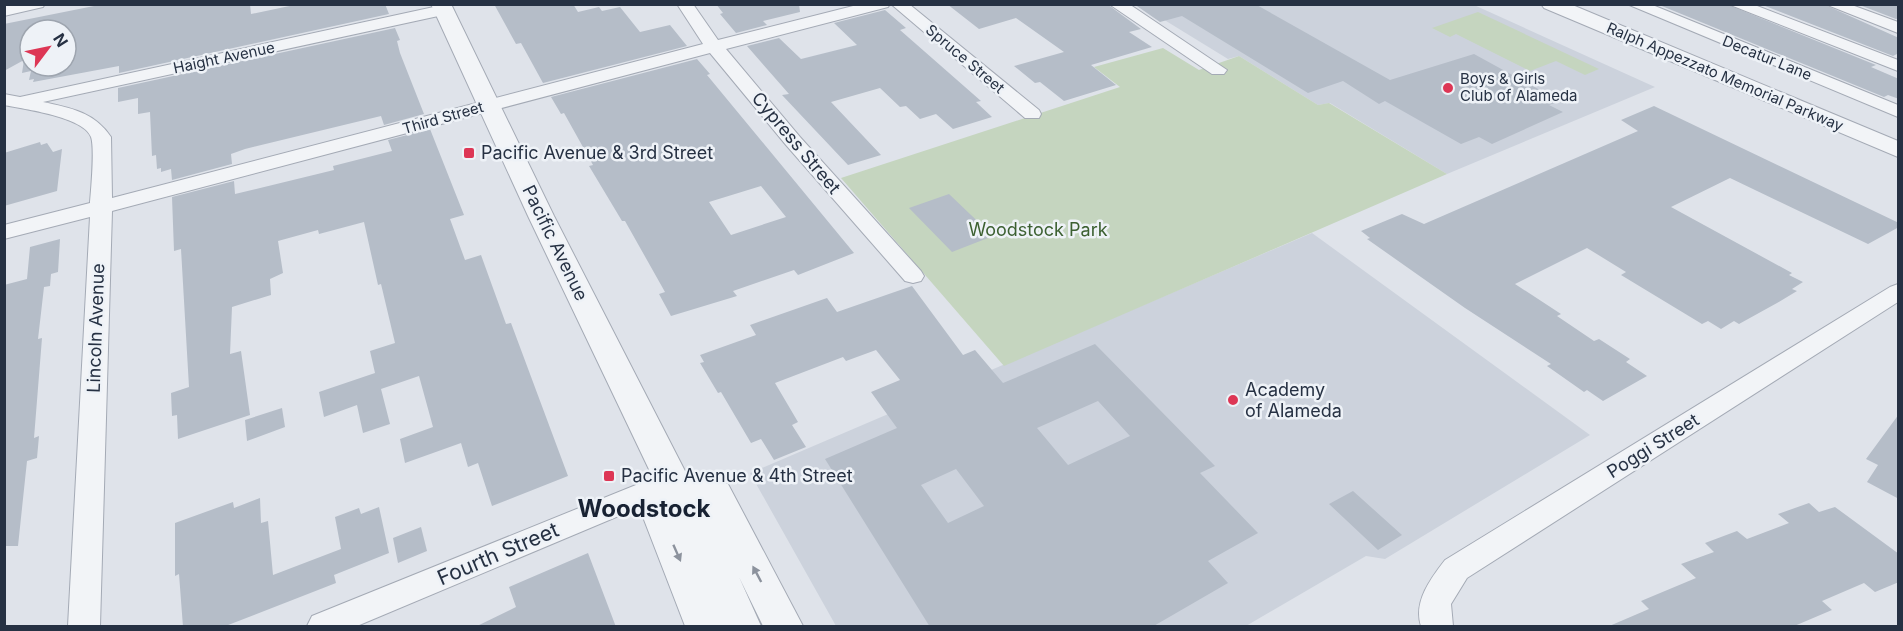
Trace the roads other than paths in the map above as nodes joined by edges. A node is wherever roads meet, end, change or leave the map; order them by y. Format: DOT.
graph roads {
  1 [pos="37,4"];
  2 [pos="685,4"];
  3 [pos="882,4"];
  4 [pos="898,4"];
  5 [pos="1117,4"];
  6 [pos="1551,4"];
  7 [pos="1585,4"];
  8 [pos="1635,4"];
  9 [pos="1736,4"];
  10 [pos="1833,4"];
  11 [pos="442,7"];
  12 [pos="4,11"];
  13 [pos="1899,28"];
  14 [pos="714,46"];
  15 [pos="1899,66"];
  16 [pos="1218,70"];
  17 [pos="10,102"];
  18 [pos="488,106"];
  19 [pos="1899,111"];
  20 [pos="1032,114"];
  21 [pos="1899,131"];
  22 [pos="1899,150"];
  23 [pos="101,208"];
  24 [pos="4,232"];
  25 [pos="913,276"];
  26 [pos="1899,292"];
  27 [pos="673,481"];
  28 [pos="1435,623"];
  29 [pos="84,627"];
  30 [pos="323,627"];
  31 [pos="705,627"];
  32 [pos="741,627"];
  33 [pos="783,627"];
  1 -- 12 [label="street"];
  2 -- 14 [label="street, Cypress Street"];
  3 -- 14 [label="street, Third Street"];
  4 -- 20 [label="street, Spruce Street"];
  5 -- 16 [label="street"];
  6 -- 22 [label="street, Ralph Appezzato Memorial Parkway"];
  7 -- 21 [label="street, Ralph Appezzato Memorial Parkway"];
  8 -- 19 [label="street, Decatur Lane"];
  9 -- 15 [label="street"];
  10 -- 13 [label="street"];
  11 -- 17 [label="street, Haight Avenue"];
  11 -- 18 [label="street, Pacific Avenue"];
  14 -- 18 [label="street, Third Street"];
  14 -- 25 [label="street, Cypress Street"];
  17 -- 23 [label="street, Lincoln Avenue"];
  18 -- 23 [label="street, Third Street"];
  18 -- 27 [label="street, Pacific Avenue"];
  23 -- 24 [label="street, Third Street"];
  23 -- 29 [label="street, Lincoln Avenue"];
  26 -- 28 [label="street, Poggi Street"];
  27 -- 30 [label="street, Fourth Street"];
  27 -- 31 [label="street, one-way"];
  27 -- 32 [label="street, Pacific Avenue"];
  33 -- 27 [label="street, one-way"];
}
